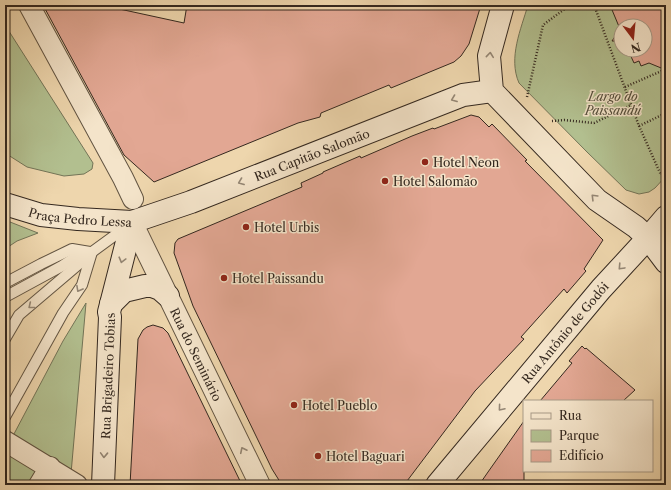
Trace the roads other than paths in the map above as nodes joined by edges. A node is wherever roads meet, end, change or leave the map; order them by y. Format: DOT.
graph roads {
  1 [pos="29,5"];
  2 [pos="503,5"];
  3 [pos="492,91"];
  4 [pos="133,199"];
  5 [pos="5,204"];
  6 [pos="132,222"];
  7 [pos="659,229"];
  8 [pos="92,252"];
  9 [pos="666,262"];
  10 [pos="5,283"];
  11 [pos="168,296"];
  12 [pos="5,297"];
  13 [pos="111,304"];
  14 [pos="5,339"];
  15 [pos="5,417"];
  16 [pos="5,441"];
  17 [pos="50,467"];
  18 [pos="39,485"];
  19 [pos="77,485"];
  20 [pos="103,485"];
  21 [pos="260,485"];
  22 [pos="437,485"];
  1 -- 4 [label="street"];
  3 -- 2 [label="main road, one-way"];
  3 -- 6 [label="main road, Rua Capitão Salomão, one-way"];
  7 -- 3 [label="main road, one-way"];
  5 -- 6 [label="main road, Praça Pedro Lessa"];
  6 -- 8 [label="lane, Praça Pedro Lessa"];
  6 -- 11 [label="street, Rua do Seminário"];
  6 -- 13 [label="main road, Rua Brigadeiro Tobias, one-way"];
  7 -- 9 [label="main road"];
  7 -- 22 [label="main road, Rua Antônio de Godói, one-way"];
  8 -- 10 [label="lane"];
  8 -- 12 [label="lane"];
  8 -- 14 [label="lane, one-way"];
  8 -- 15 [label="lane, one-way"];
  11 -- 13 [label="main road"];
  21 -- 11 [label="street, Rua do Seminário, one-way"];
  13 -- 20 [label="main road, Rua Brigadeiro Tobias, one-way"];
  16 -- 17 [label="street"];
  17 -- 18 [label="street"];
  17 -- 19 [label="street"];
}
